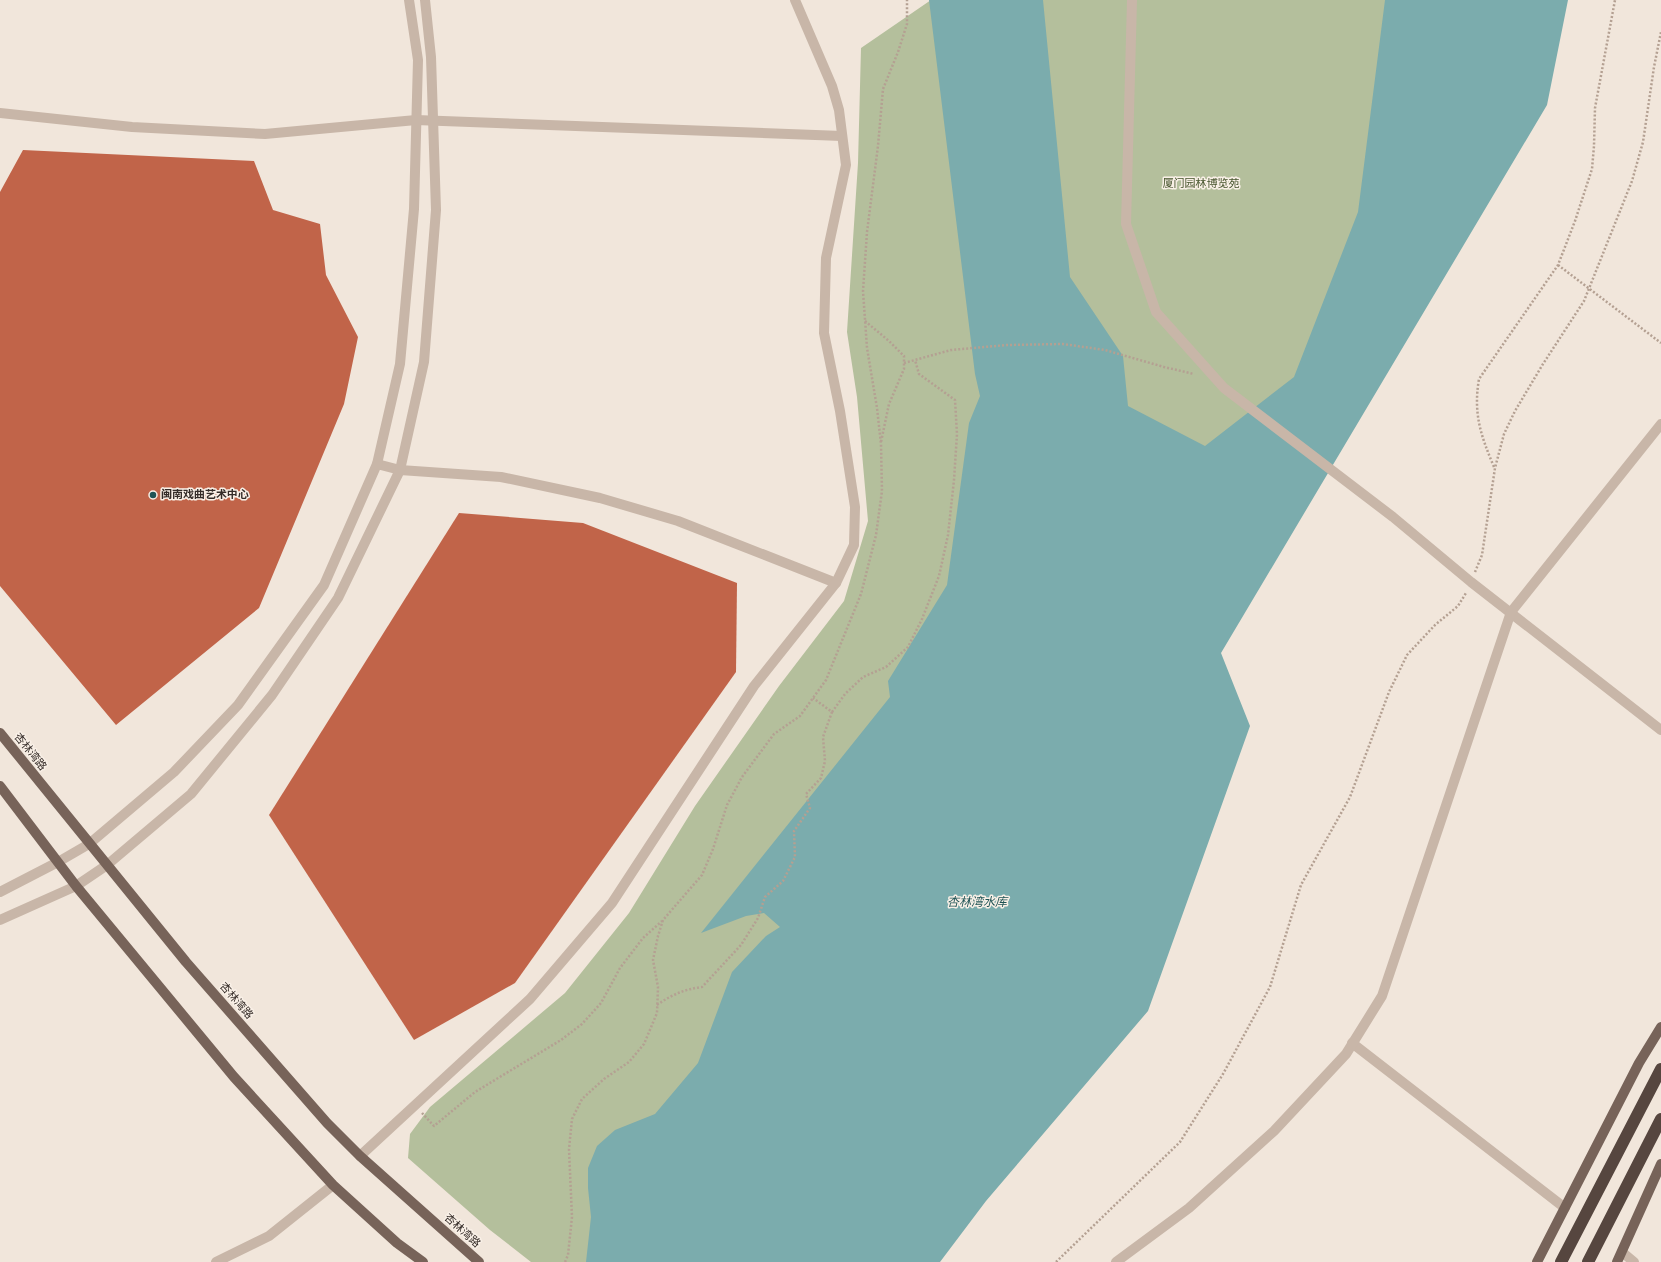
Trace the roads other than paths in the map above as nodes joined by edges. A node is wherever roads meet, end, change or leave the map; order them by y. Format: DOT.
graph roads {
  1 [pos="409,0"];
  2 [pos="425,0"];
  3 [pos="795,0"];
  4 [pos="1132,0"];
  5 [pos="0,113"];
  6 [pos="416,120"];
  7 [pos="433,121"];
  8 [pos="842,136"];
  9 [pos="1661,424"];
  10 [pos="377,464"];
  11 [pos="400,470"];
  12 [pos="836,583"];
  13 [pos="1511,612"];
  14 [pos="1661,730"];
  15 [pos="0,733"];
  16 [pos="0,786"];
  17 [pos="89,844"];
  18 [pos="58,862"];
  19 [pos="107,865"];
  20 [pos="76,886"];
  21 [pos="0,892"];
  22 [pos="0,920"];
  23 [pos="1661,1027"];
  24 [pos="1661,1036"];
  25 [pos="1352,1043"];
  26 [pos="1639,1063"];
  27 [pos="1661,1069"];
  28 [pos="1661,1119"];
  29 [pos="360,1156"];
  30 [pos="1661,1164"];
  31 [pos="1661,1168"];
  32 [pos="1652,1183"];
  33 [pos="334,1185"];
  34 [pos="1565,1208"];
  35 [pos="1622,1252"];
  36 [pos="216,1262"];
  37 [pos="422,1262"];
  38 [pos="479,1262"];
  39 [pos="1116,1262"];
  40 [pos="1538,1262"];
  41 [pos="1561,1262"];
  42 [pos="1588,1262"];
  43 [pos="1617,1262"];
  44 [pos="1634,1262"];
  1 -- 6 [label="street"];
  2 -- 7 [label="street"];
  3 -- 8 [label="street"];
  4 -- 13 [label="street"];
  5 -- 6 [label="street"];
  6 -- 7 [label="street"];
  6 -- 10 [label="street"];
  7 -- 8 [label="street"];
  7 -- 11 [label="street"];
  8 -- 12 [label="street"];
  9 -- 13 [label="street"];
  10 -- 11 [label="street"];
  10 -- 17 [label="street"];
  11 -- 12 [label="street"];
  11 -- 19 [label="street"];
  12 -- 29 [label="street"];
  13 -- 14 [label="street"];
  13 -- 25 [label="street"];
  15 -- 17 [label="main road, 杏林湾路"];
  16 -- 18 [label="main road"];
  17 -- 18 [label="street"];
  17 -- 19 [label="main road, 杏林湾路"];
  18 -- 20 [label="main road"];
  18 -- 21 [label="street"];
  19 -- 20 [label="street"];
  19 -- 29 [label="main road, 杏林湾路"];
  20 -- 22 [label="street"];
  20 -- 33 [label="main road"];
  23 -- 26 [label="main road"];
  24 -- 26 [label="main road"];
  25 -- 34 [label="street"];
  25 -- 39 [label="street"];
  26 -- 34 [label="main road"];
  27 -- 41 [label="highway"];
  28 -- 42 [label="highway"];
  29 -- 38 [label="main road, 杏林湾路"];
  30 -- 32 [label="main road"];
  31 -- 32 [label="main road"];
  32 -- 35 [label="main road"];
  33 -- 36 [label="street"];
  33 -- 37 [label="main road"];
  34 -- 40 [label="main road"];
  35 -- 43 [label="main road"];
  35 -- 44 [label="street"];
}
